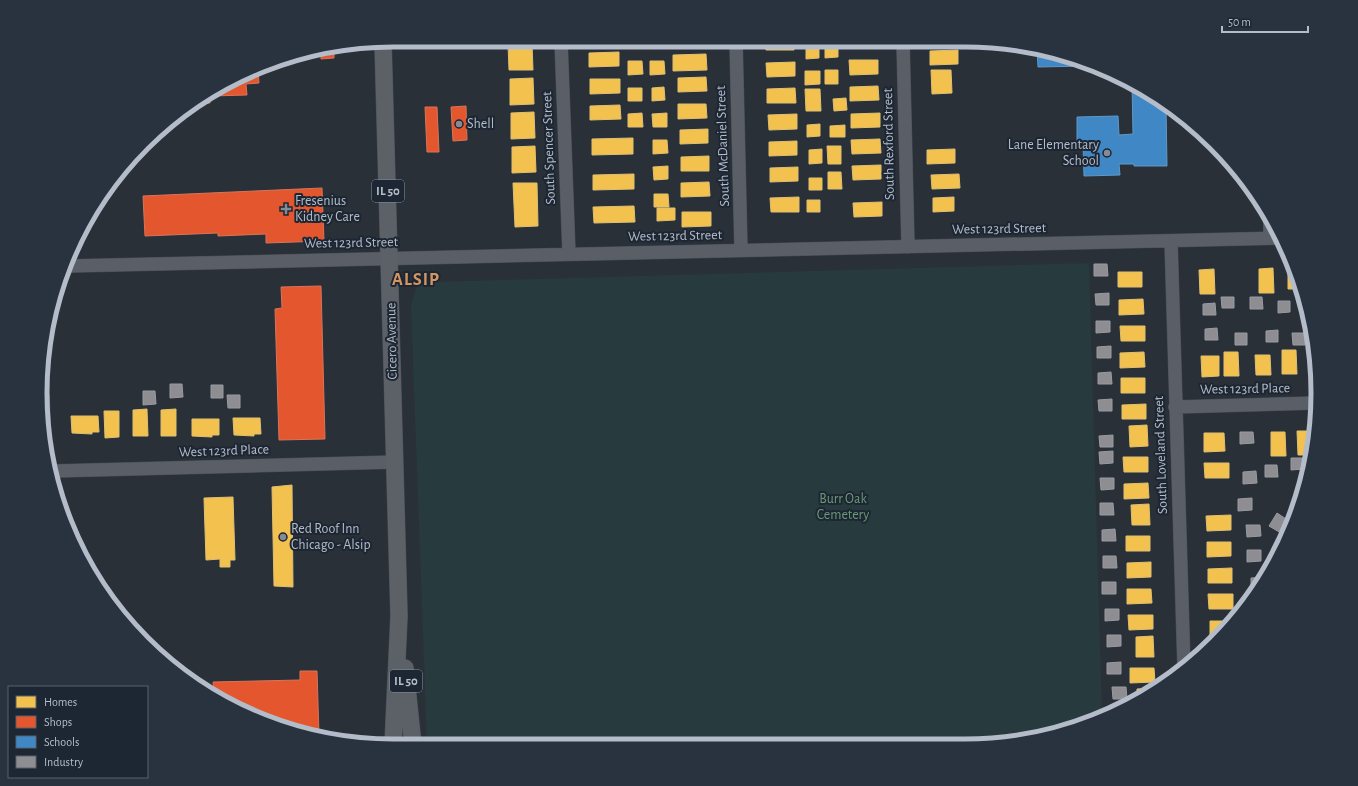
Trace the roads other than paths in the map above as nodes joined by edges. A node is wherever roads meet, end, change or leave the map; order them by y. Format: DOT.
graph roads {
  1 [pos="383,47"];
  2 [pos="561,47"];
  3 [pos="736,47"];
  4 [pos="903,47"];
  5 [pos="1274,238"];
  6 [pos="1171,240"];
  7 [pos="908,247"];
  8 [pos="742,250"];
  9 [pos="569,254"];
  10 [pos="390,258"];
  11 [pos="71,266"];
  12 [pos="1311,403"];
  13 [pos="1175,406"];
  14 [pos="395,462"];
  15 [pos="56,471"];
  16 [pos="399,616"];
  17 [pos="1184,661"];
  18 [pos="393,739"];
  19 [pos="412,739"];
  1 -- 10 [label="main road, Cicero Avenue / IL 50"];
  2 -- 9 [label="street, South Spencer Street"];
  3 -- 8 [label="street, South McDaniel Street"];
  4 -- 7 [label="street, South Rexford Street"];
  5 -- 6 [label="street, West 123rd Street"];
  6 -- 7 [label="street, West 123rd Street"];
  6 -- 13 [label="street, South Loveland Street"];
  7 -- 8 [label="street, West 123rd Street"];
  8 -- 9 [label="street, West 123rd Street"];
  9 -- 10 [label="street, West 123rd Street"];
  10 -- 11 [label="street, West 123rd Street"];
  10 -- 14 [label="main road, Cicero Avenue / IL 50"];
  12 -- 13 [label="street, West 123rd Place"];
  13 -- 17 [label="street, South Loveland Street"];
  14 -- 15 [label="street, West 123rd Place"];
  14 -- 16 [label="main road, Cicero Avenue / IL 50"];
  16 -- 18 [label="main road, Cicero Avenue / IL 50"];
  16 -- 19 [label="main road, Cicero Avenue / IL 50"];
}
